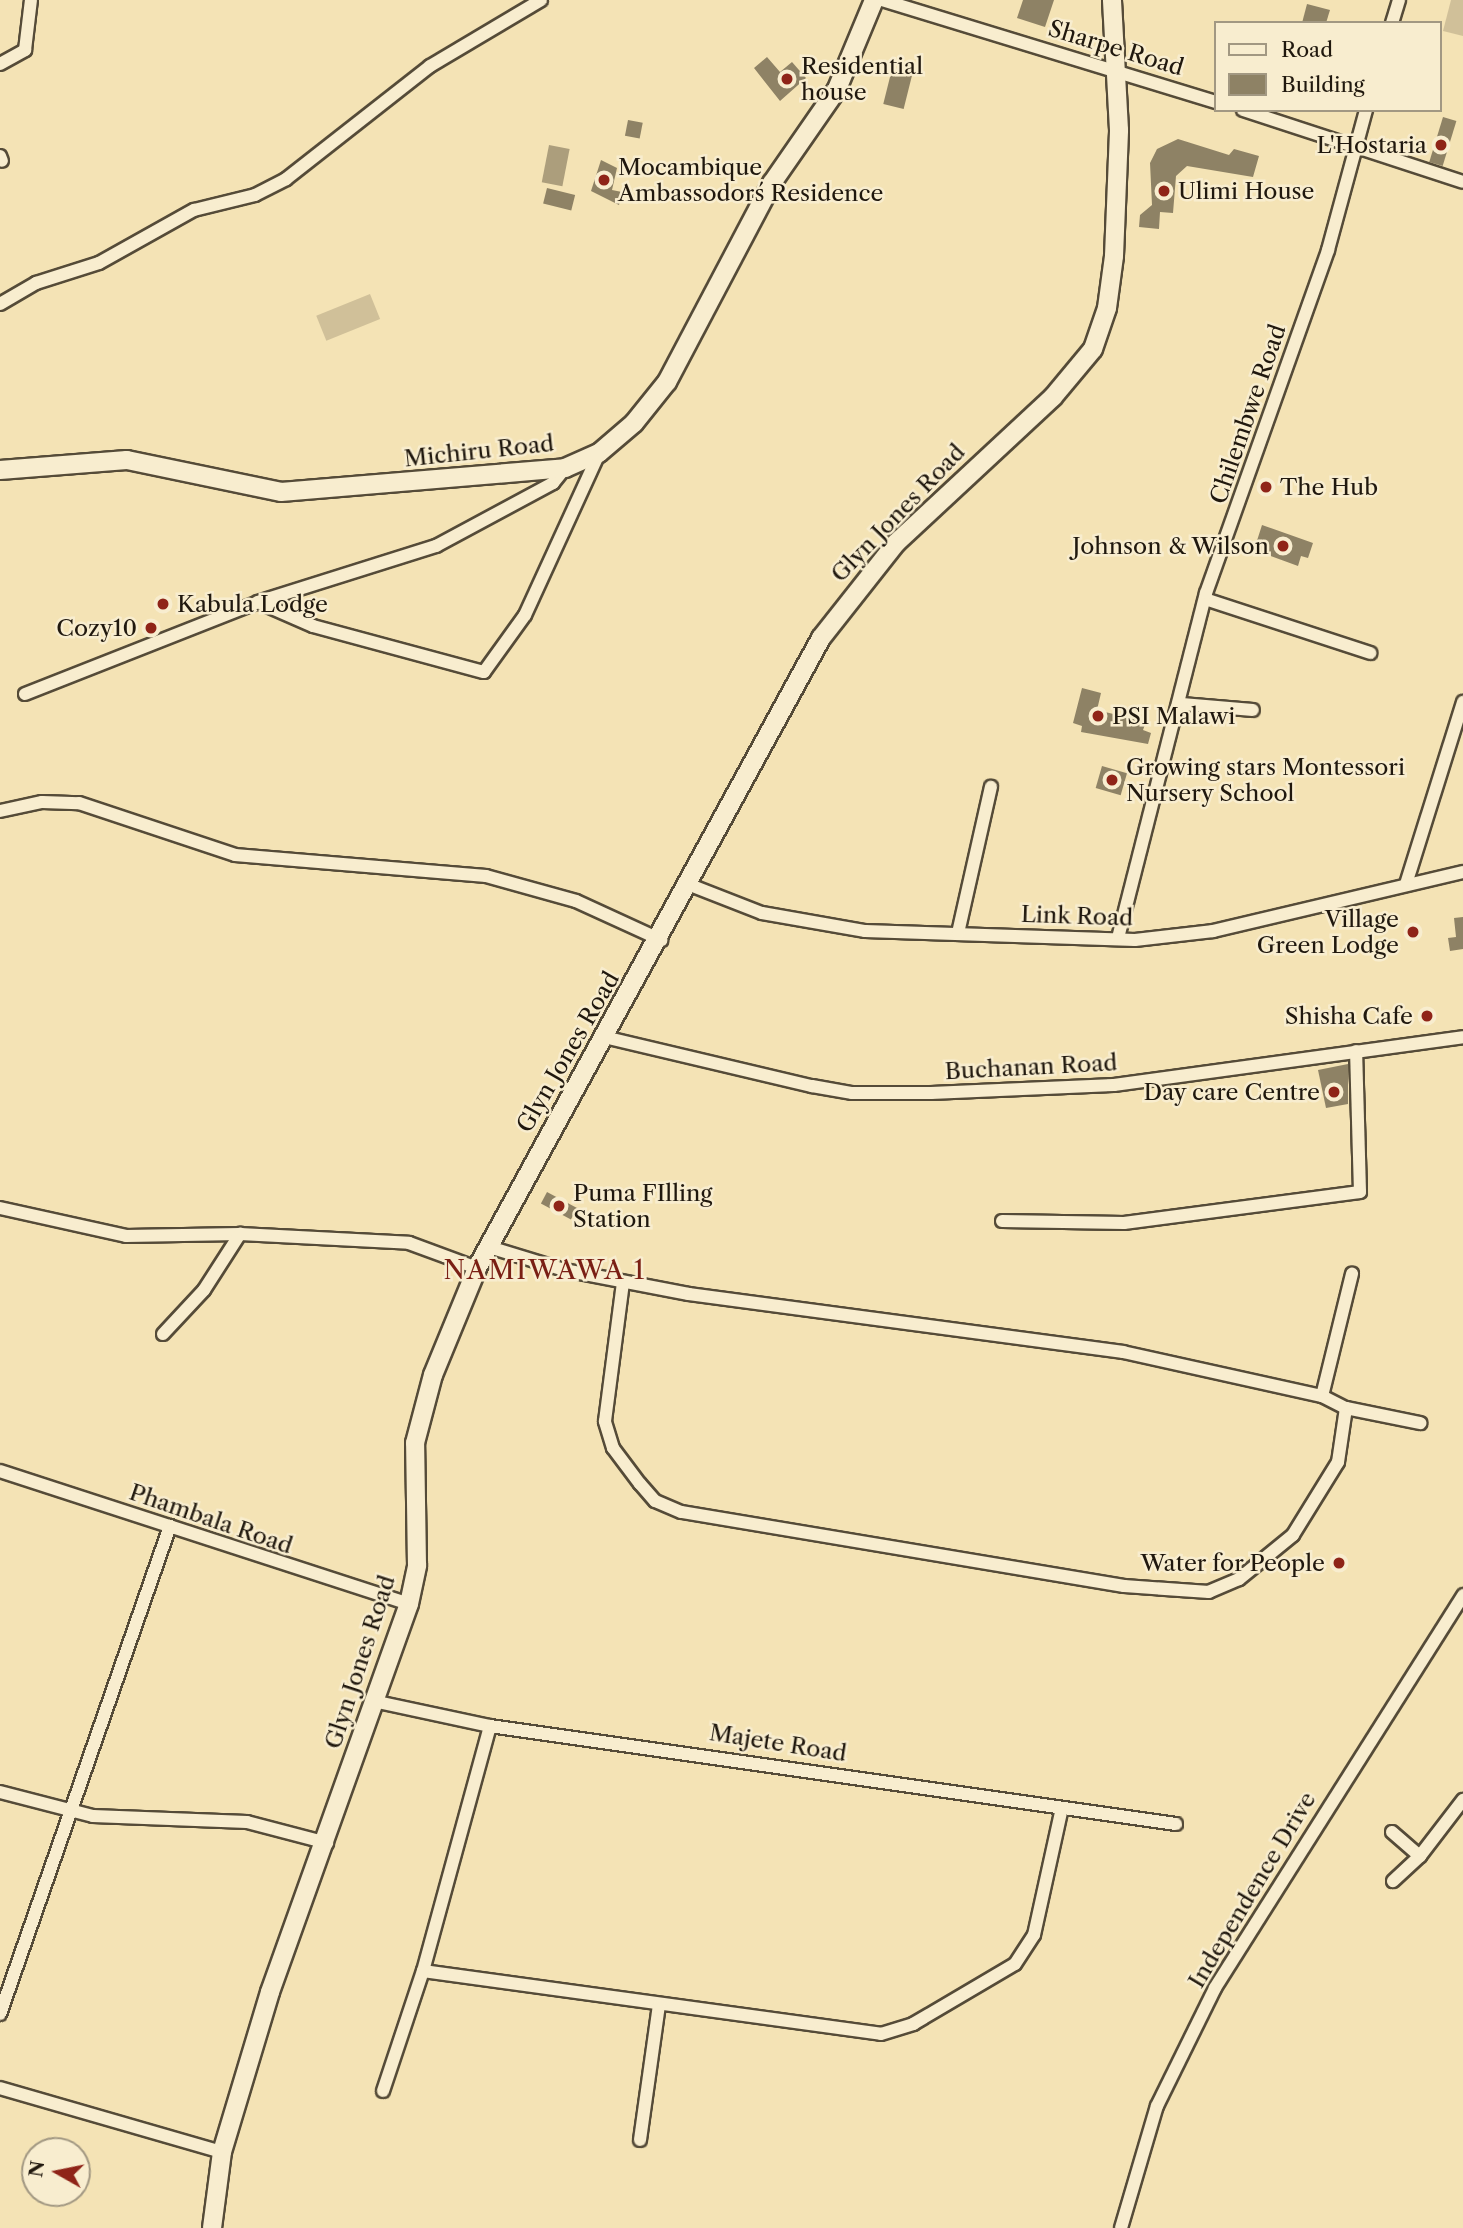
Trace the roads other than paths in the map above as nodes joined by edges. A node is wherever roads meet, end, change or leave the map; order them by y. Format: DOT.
graph roads {
  1 [pos="31,0"];
  2 [pos="541,0"];
  3 [pos="874,0"];
  4 [pos="882,0"];
  5 [pos="1112,0"];
  6 [pos="1399,0"];
  7 [pos="1393,21"];
  8 [pos="0,64"];
  9 [pos="1116,69"];
  10 [pos="1214,101"];
  11 [pos="1249,112"];
  12 [pos="1365,112"];
  13 [pos="1355,147"];
  14 [pos="1463,182"];
  15 [pos="0,304"];
  16 [pos="599,453"];
  17 [pos="565,468"];
  18 [pos="0,470"];
  19 [pos="1205,599"];
  20 [pos="258,602"];
  21 [pos="1370,653"];
  22 [pos="25,694"];
  23 [pos="1463,702"];
  24 [pos="1182,704"];
  25 [pos="1253,710"];
  26 [pos="991,787"];
  27 [pos="0,810"];
  28 [pos="1463,872"];
  29 [pos="1406,884"];
  30 [pos="690,885"];
  31 [pos="958,933"];
  32 [pos="1118,938"];
  33 [pos="661,940"];
  34 [pos="604,1037"];
  35 [pos="1463,1037"];
  36 [pos="1356,1051"];
  37 [pos="0,1208"];
  38 [pos="1002,1221"];
  39 [pos="240,1234"];
  40 [pos="489,1247"];
  41 [pos="477,1268"];
  42 [pos="1352,1274"];
  43 [pos="623,1282"];
  44 [pos="163,1334"];
  45 [pos="1322,1396"];
  46 [pos="1346,1408"];
  47 [pos="1420,1423"];
  48 [pos="0,1471"];
  49 [pos="170,1526"];
  50 [pos="1463,1595"];
  51 [pos="409,1604"];
  52 [pos="373,1700"];
  53 [pos="490,1726"];
  54 [pos="0,1792"];
  55 [pos="1463,1800"];
  56 [pos="1061,1812"];
  57 [pos="72,1813"];
  58 [pos="1177,1824"];
  59 [pos="1392,1832"];
  60 [pos="327,1843"];
  61 [pos="1420,1856"];
  62 [pos="1393,1881"];
  63 [pos="423,1971"];
  64 [pos="659,2006"];
  65 [pos="0,2014"];
  66 [pos="0,2088"];
  67 [pos="383,2091"];
  68 [pos="640,2140"];
  69 [pos="222,2152"];
  70 [pos="212,2228"];
  71 [pos="1121,2228"];
  1 -- 8 [label="street"];
  2 -- 15 [label="street"];
  3 -- 16 [label="street, Michiru Road"];
  4 -- 9 [label="street, Sharpe Road"];
  5 -- 9 [label="street, Glyn Jones Road"];
  6 -- 7 [label="street"];
  9 -- 10 [label="street, Sharpe Road"];
  9 -- 30 [label="street, Glyn Jones Road"];
  11 -- 13 [label="street"];
  12 -- 13 [label="street, Chilembwe Road"];
  13 -- 14 [label="street"];
  13 -- 19 [label="street, Chilembwe Road"];
  16 -- 17 [label="street, Michiru Road"];
  16 -- 20 [label="street"];
  17 -- 18 [label="street, Michiru Road"];
  17 -- 20 [label="street"];
  19 -- 21 [label="street"];
  19 -- 24 [label="street, Chilembwe Road"];
  20 -- 22 [label="street"];
  23 -- 29 [label="street"];
  24 -- 25 [label="street"];
  24 -- 32 [label="street, Chilembwe Road"];
  26 -- 31 [label="street"];
  27 -- 33 [label="street"];
  28 -- 29 [label="street, Link Road"];
  29 -- 32 [label="street, Link Road"];
  30 -- 31 [label="street, Link Road"];
  30 -- 33 [label="street, Glyn Jones Road"];
  31 -- 32 [label="street, Link Road"];
  33 -- 34 [label="street, Glyn Jones Road"];
  34 -- 36 [label="street, Buchanan Road"];
  34 -- 40 [label="street, Glyn Jones Road"];
  35 -- 36 [label="street, Buchanan Road"];
  36 -- 38 [label="street"];
  37 -- 39 [label="street"];
  39 -- 41 [label="street"];
  39 -- 44 [label="street"];
  40 -- 41 [label="street, Glyn Jones Road"];
  40 -- 43 [label="street"];
  41 -- 51 [label="street, Glyn Jones Road"];
  42 -- 45 [label="street"];
  43 -- 45 [label="street"];
  43 -- 46 [label="street"];
  45 -- 46 [label="street"];
  46 -- 47 [label="street"];
  48 -- 49 [label="street, Phambala Road"];
  49 -- 51 [label="street, Phambala Road"];
  49 -- 57 [label="street"];
  50 -- 71 [label="street, Independence Drive"];
  51 -- 52 [label="street, Glyn Jones Road"];
  52 -- 53 [label="street, Majete Road"];
  52 -- 60 [label="street, Glyn Jones Road"];
  53 -- 56 [label="street, Majete Road"];
  53 -- 63 [label="street"];
  54 -- 57 [label="street"];
  55 -- 61 [label="street"];
  56 -- 58 [label="street, Majete Road"];
  56 -- 64 [label="street"];
  57 -- 60 [label="street"];
  57 -- 65 [label="street"];
  59 -- 61 [label="street"];
  60 -- 69 [label="street, Glyn Jones Road"];
  61 -- 62 [label="street"];
  63 -- 64 [label="street"];
  63 -- 67 [label="street"];
  64 -- 68 [label="street"];
  66 -- 69 [label="street"];
  69 -- 70 [label="street, Glyn Jones Road"];
}
